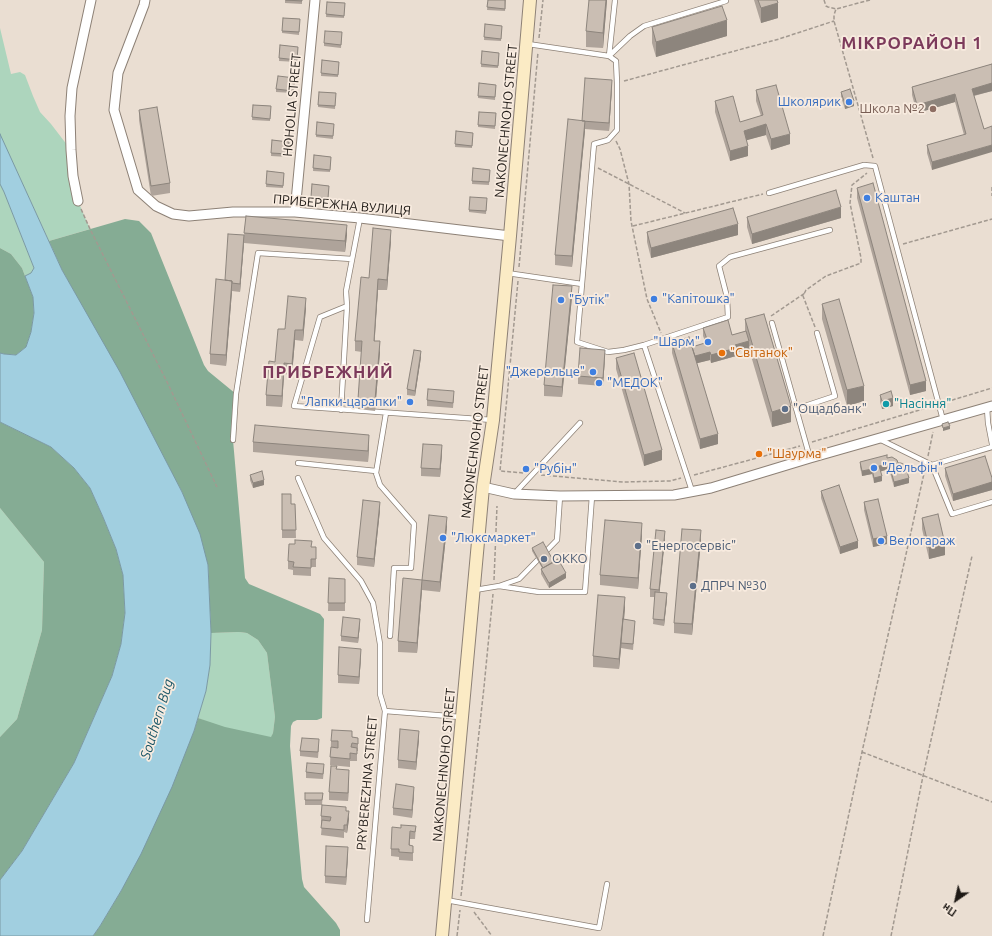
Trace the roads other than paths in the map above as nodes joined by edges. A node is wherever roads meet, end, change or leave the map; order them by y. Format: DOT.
graph roads {
  1 [pos="91,0"];
  2 [pos="145,0"];
  3 [pos="315,0"];
  4 [pos="530,0"];
  5 [pos="615,0"];
  6 [pos="726,0"];
  7 [pos="526,44"];
  8 [pos="609,56"];
  9 [pos="769,193"];
  10 [pos="78,201"];
  11 [pos="295,212"];
  12 [pos="360,218"];
  13 [pos="830,230"];
  14 [pos="510,236"];
  15 [pos="352,259"];
  16 [pos="507,273"];
  17 [pos="582,284"];
  18 [pos="347,306"];
  19 [pos="772,324"];
  20 [pos="817,333"];
  21 [pos="644,345"];
  22 [pos="989,407"];
  23 [pos="796,409"];
  24 [pos="341,410"];
  25 [pos="386,413"];
  26 [pos="492,420"];
  27 [pos="939,421"];
  28 [pos="580,423"];
  29 [pos="878,438"];
  30 [pos="233,440"];
  31 [pos="992,444"];
  32 [pos="992,447"];
  33 [pos="810,458"];
  34 [pos="298,462"];
  35 [pos="932,465"];
  36 [pos="376,471"];
  37 [pos="298,478"];
  38 [pos="482,487"];
  39 [pos="692,491"];
  40 [pos="514,494"];
  41 [pos="560,496"];
  42 [pos="592,496"];
  43 [pos="992,502"];
  44 [pos="496,587"];
  45 [pos="473,591"];
  46 [pos="390,636"];
  47 [pos="385,711"];
  48 [pos="462,717"];
  49 [pos="607,884"];
  50 [pos="446,900"];
  51 [pos="367,920"];
  52 [pos="442,936"];
  1 -- 10 [label="street"];
  2 -- 11 [label="street, ПРИБЕРЕЖНА ВУЛИЦЯ"];
  3 -- 11 [label="street, HOHOLIA STREET"];
  4 -- 7 [label="street, NAKONECHNOHO STREET"];
  5 -- 8 [label="lane"];
  6 -- 8 [label="lane"];
  7 -- 8 [label="lane"];
  7 -- 14 [label="street, NAKONECHNOHO STREET"];
  8 -- 17 [label="lane"];
  9 -- 27 [label="lane"];
  11 -- 12 [label="street, ПРИБЕРЕЖНА ВУЛИЦЯ"];
  12 -- 14 [label="street, ПРИБЕРЕЖНА ВУЛИЦЯ"];
  12 -- 15 [label="lane"];
  13 -- 21 [label="lane"];
  14 -- 16 [label="street, NAKONECHNOHO STREET"];
  15 -- 18 [label="lane"];
  15 -- 30 [label="lane"];
  16 -- 17 [label="lane"];
  16 -- 26 [label="street, NAKONECHNOHO STREET"];
  17 -- 21 [label="lane"];
  18 -- 24 [label="lane"];
  18 -- 24 [label="lane"];
  19 -- 23 [label="lane"];
  20 -- 23 [label="lane"];
  21 -- 39 [label="lane"];
  22 -- 27 [label="street"];
  22 -- 31 [label="lane"];
  23 -- 33 [label="lane"];
  24 -- 25 [label="lane"];
  25 -- 26 [label="lane"];
  25 -- 36 [label="lane"];
  26 -- 38 [label="street, NAKONECHNOHO STREET"];
  27 -- 29 [label="street"];
  28 -- 40 [label="lane"];
  29 -- 33 [label="street"];
  29 -- 35 [label="lane"];
  32 -- 35 [label="lane"];
  33 -- 39 [label="street"];
  34 -- 36 [label="lane"];
  35 -- 43 [label="lane"];
  36 -- 46 [label="lane"];
  37 -- 47 [label="lane, PRYBEREZHNA STREET"];
  38 -- 40 [label="street"];
  38 -- 45 [label="street, NAKONECHNOHO STREET"];
  39 -- 42 [label="street"];
  40 -- 41 [label="street"];
  41 -- 42 [label="street"];
  41 -- 44 [label="lane"];
  42 -- 44 [label="lane"];
  44 -- 45 [label="lane"];
  45 -- 48 [label="street, NAKONECHNOHO STREET"];
  47 -- 48 [label="lane"];
  47 -- 51 [label="lane, PRYBEREZHNA STREET"];
  48 -- 50 [label="street, NAKONECHNOHO STREET"];
  49 -- 50 [label="lane"];
  50 -- 52 [label="street, NAKONECHNOHO STREET"];
}
